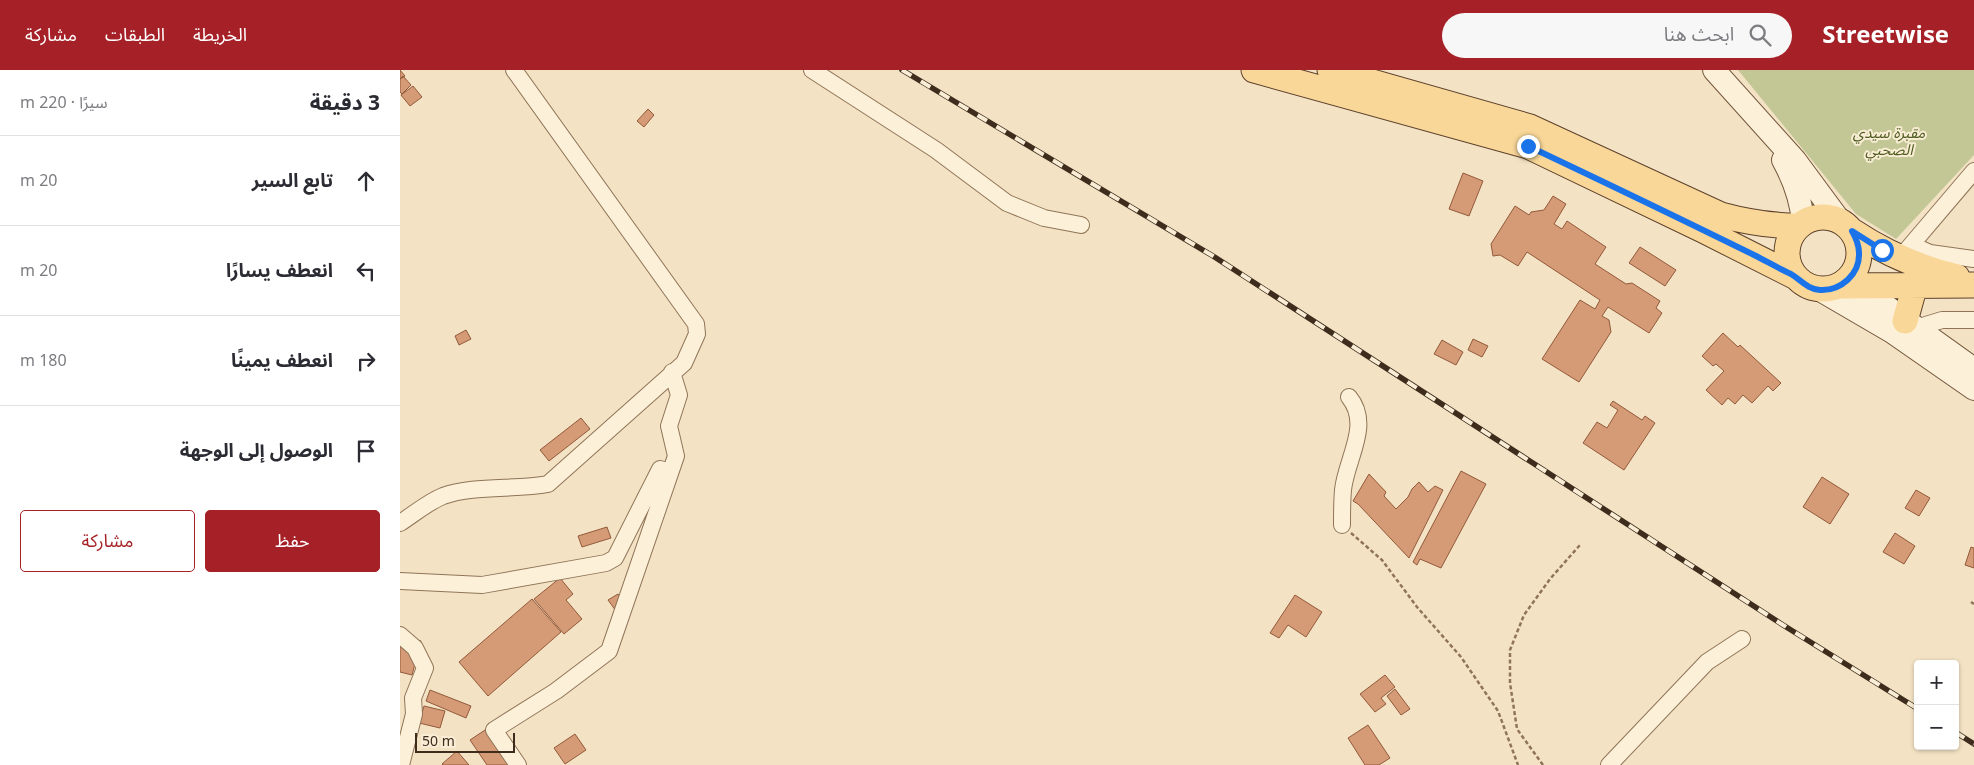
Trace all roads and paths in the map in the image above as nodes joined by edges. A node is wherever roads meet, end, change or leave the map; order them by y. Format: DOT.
graph roads {
  1 [pos="514,70"];
  2 [pos="812,70"];
  3 [pos="1254,70"];
  4 [pos="1330,70"];
  5 [pos="1714,70"];
  6 [pos="1770,132"];
  7 [pos="1974,172"];
  8 [pos="1801,224"];
  9 [pos="1081,225"];
  10 [pos="1846,226"];
  11 [pos="1906,252"];
  12 [pos="1974,259"];
  13 [pos="1794,276"];
  14 [pos="1974,283"];
  15 [pos="1841,285"];
  16 [pos="1915,285"];
  17 [pos="1974,320"];
  18 [pos="1910,324"];
  19 [pos="1974,369"];
  20 [pos="672,372"];
  21 [pos="1974,389"];
  22 [pos="1349,398"];
  23 [pos="670,472"];
  24 [pos="400,523"];
  25 [pos="1342,525"];
  26 [pos="1580,545"];
  27 [pos="400,581"];
  28 [pos="400,635"];
  29 [pos="1742,639"];
  30 [pos="406,697"];
  31 [pos="401,765"];
  32 [pos="518,765"];
  33 [pos="1518,765"];
  34 [pos="1543,765"];
  35 [pos="1609,765"];
  1 -- 20 [label="street"];
  2 -- 9 [label="street"];
  3 -- 13 [label="main road"];
  4 -- 8 [label="main road"];
  5 -- 6 [label="street"];
  6 -- 8 [label="street"];
  6 -- 10 [label="street"];
  7 -- 11 [label="street"];
  8 -- 10 [label="main road"];
  8 -- 13 [label="main road"];
  10 -- 11 [label="main road"];
  10 -- 15 [label="main road"];
  11 -- 12 [label="street"];
  11 -- 14 [label="main road"];
  13 -- 15 [label="main road"];
  14 -- 16 [label="main road"];
  15 -- 16 [label="main road"];
  15 -- 18 [label="street"];
  15 -- 21 [label="street"];
  16 -- 18 [label="main road"];
  17 -- 18 [label="street"];
  18 -- 19 [label="street"];
  20 -- 23 [label="street"];
  20 -- 24 [label="street"];
  22 -- 25 [label="street"];
  23 -- 27 [label="street"];
  23 -- 32 [label="street"];
  25 -- 33 [label="path"];
  26 -- 34 [label="path"];
  28 -- 30 [label="street"];
  29 -- 35 [label="street"];
  30 -- 31 [label="street"];
}
